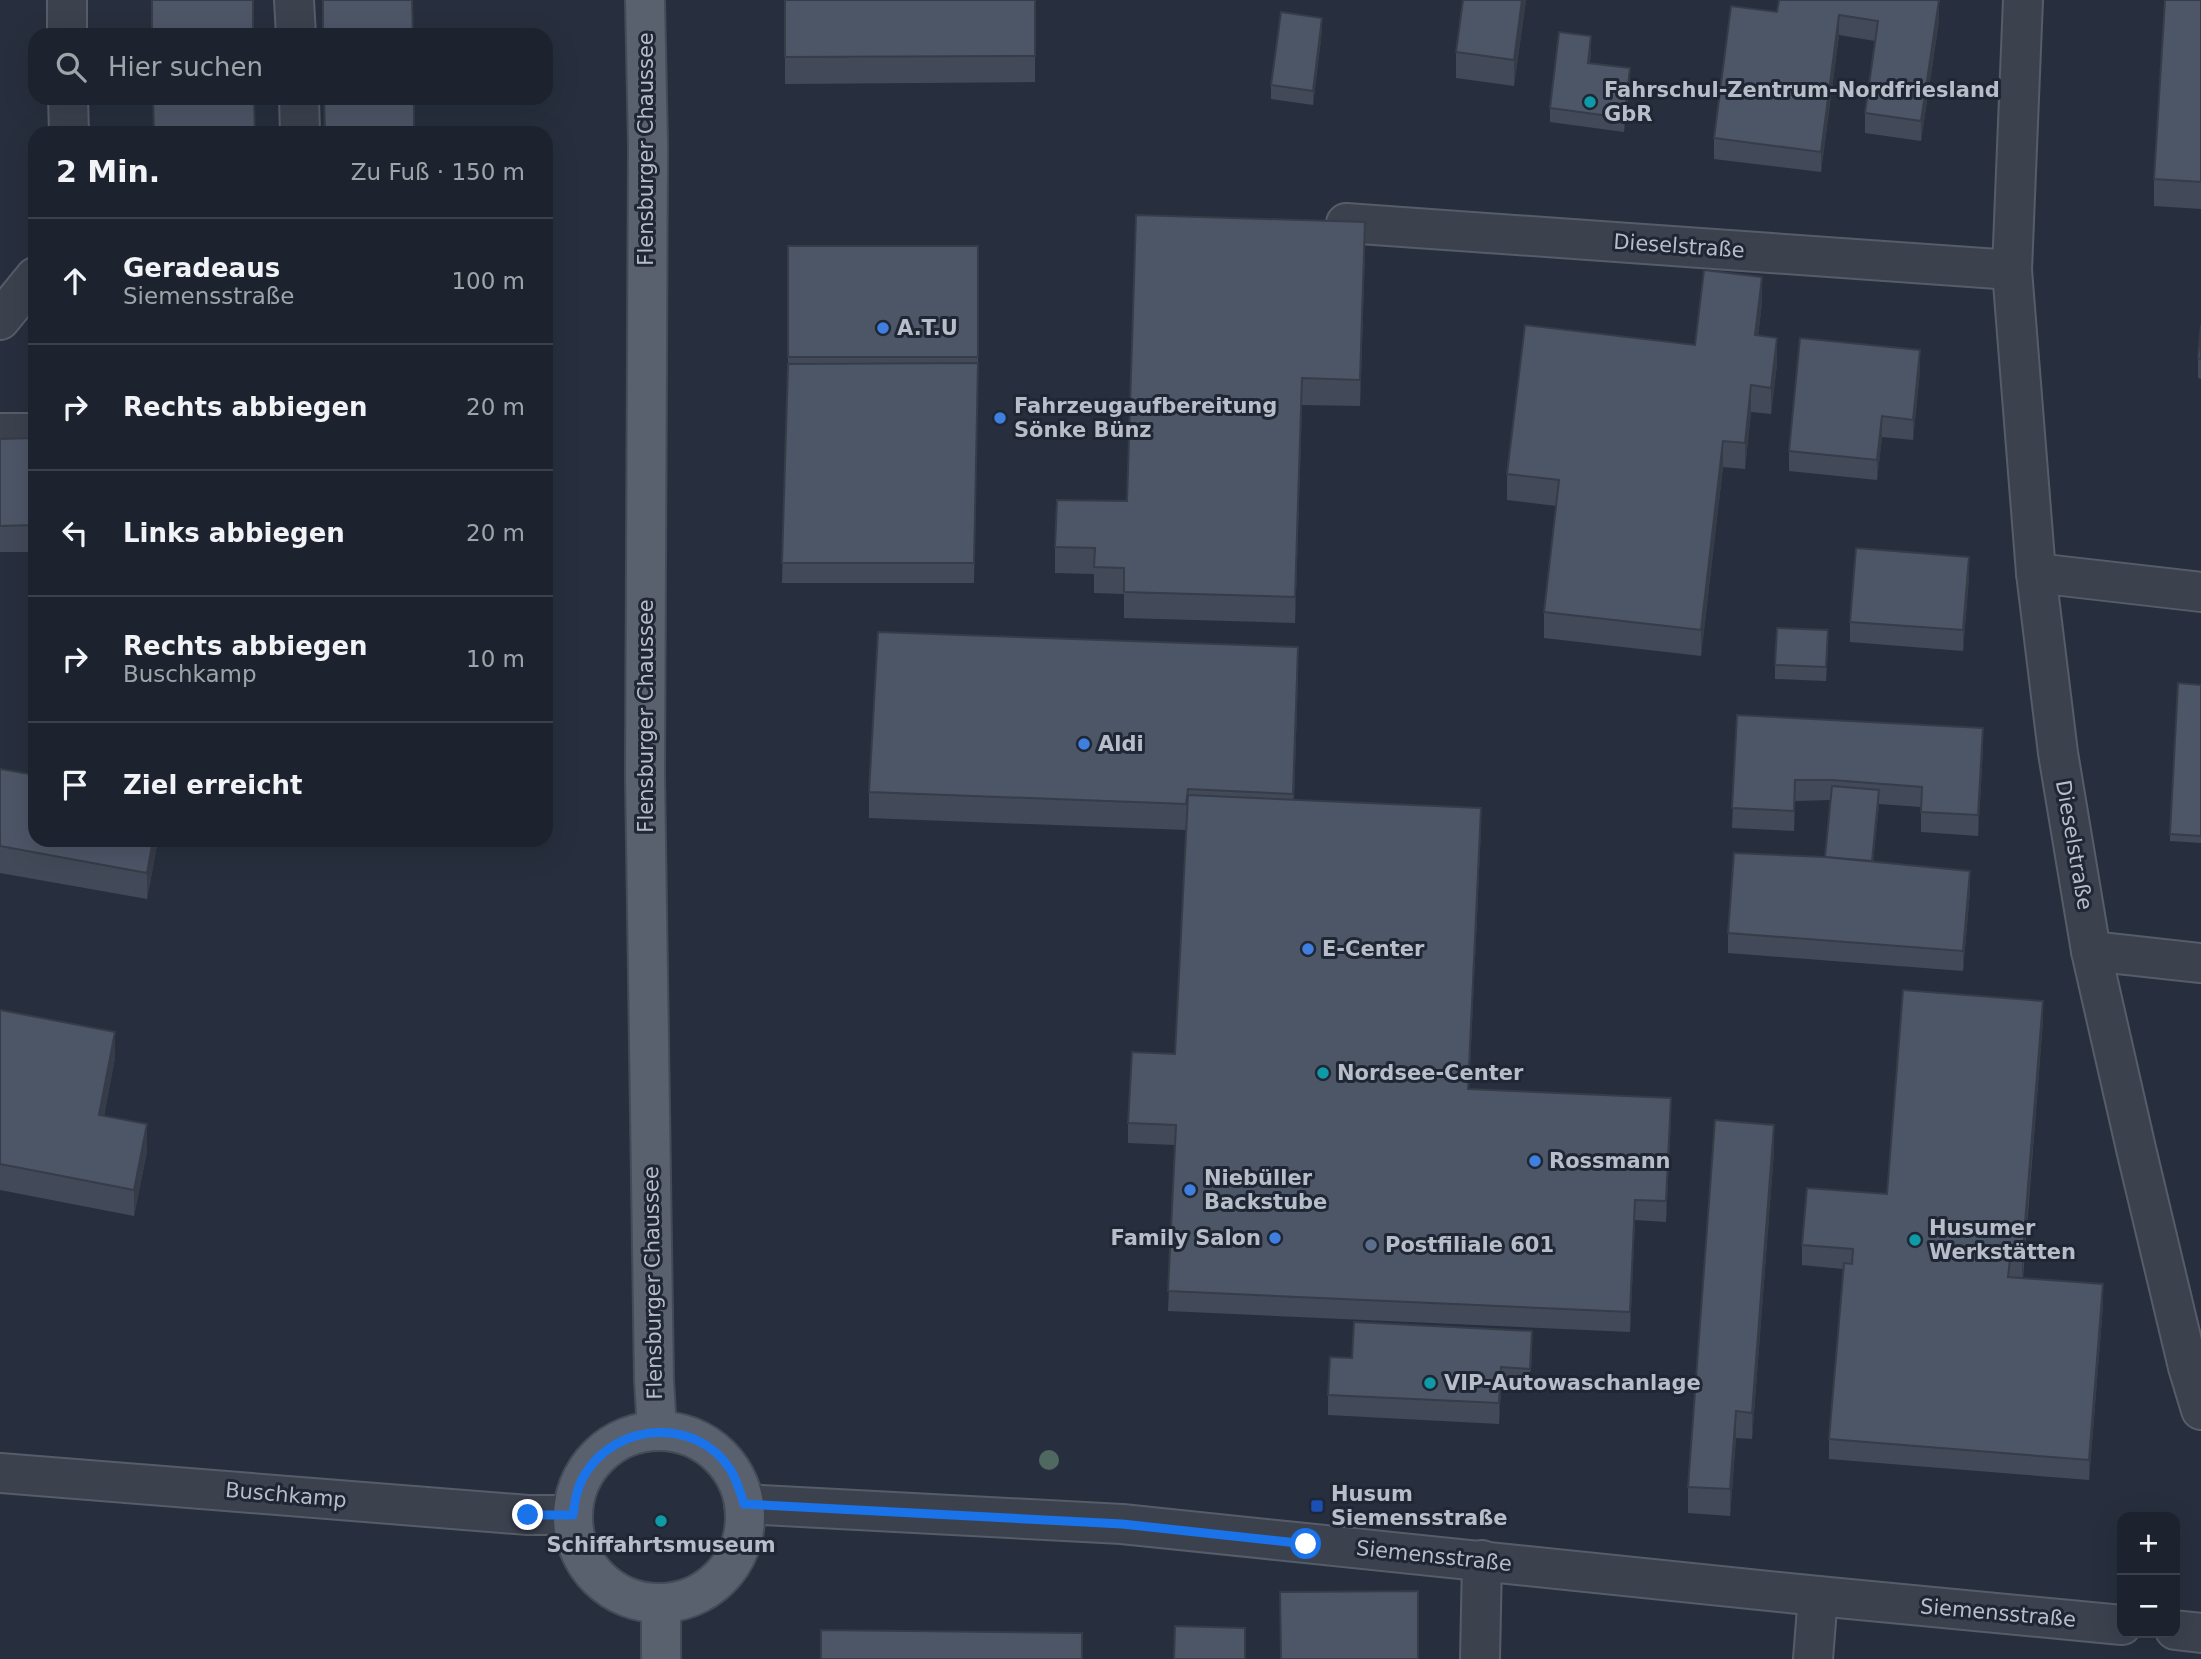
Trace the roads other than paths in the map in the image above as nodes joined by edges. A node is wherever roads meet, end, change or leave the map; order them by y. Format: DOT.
graph roads {
  1 [pos="67,0"];
  2 [pos="294,0"];
  3 [pos="645,0"];
  4 [pos="2023,0"];
  5 [pos="67,28"];
  6 [pos="296,28"];
  7 [pos="68,105"];
  8 [pos="299,105"];
  9 [pos="69,126"];
  10 [pos="300,126"];
  11 [pos="1346,223"];
  12 [pos="2012,270"];
  13 [pos="28,286"];
  14 [pos="0,320"];
  15 [pos="0,433"];
  16 [pos="28,433"];
  17 [pos="2036,573"];
  18 [pos="2201,592"];
  19 [pos="2091,951"];
  20 [pos="2201,963"];
  21 [pos="2201,1410"];
  22 [pos="657,1431"];
  23 [pos="0,1473"];
  24 [pos="744,1504"];
  25 [pos="573,1515"];
  26 [pos="1482,1560"];
  27 [pos="1818,1596"];
  28 [pos="661,1603"];
  29 [pos="2117,1625"];
  30 [pos="2180,1631"];
  31 [pos="2201,1633"];
  32 [pos="661,1659"];
  33 [pos="1480,1659"];
  34 [pos="1814,1659"];
  1 -- 5 [label="street"];
  2 -- 6 [label="street"];
  3 -- 22 [label="main road, Flensburger Chaussee"];
  4 -- 12 [label="street, Dieselstraße"];
  7 -- 9 [label="street"];
  8 -- 10 [label="street"];
  11 -- 12 [label="street, Dieselstraße"];
  12 -- 17 [label="street, Dieselstraße"];
  13 -- 14 [label="street"];
  15 -- 16 [label="street"];
  17 -- 18 [label="street"];
  17 -- 19 [label="street, Dieselstraße"];
  19 -- 20 [label="street"];
  19 -- 21 [label="street, Dieselstraße"];
  22 -- 24 [label="main road"];
  22 -- 25 [label="main road"];
  23 -- 25 [label="street, Buschkamp"];
  24 -- 26 [label="street, Siemensstraße"];
  24 -- 28 [label="main road"];
  25 -- 28 [label="main road"];
  26 -- 27 [label="street, Siemensstraße"];
  26 -- 33 [label="street"];
  27 -- 29 [label="street, Siemensstraße"];
  27 -- 34 [label="street"];
  28 -- 32 [label="main road"];
  30 -- 31 [label="street"];
}
